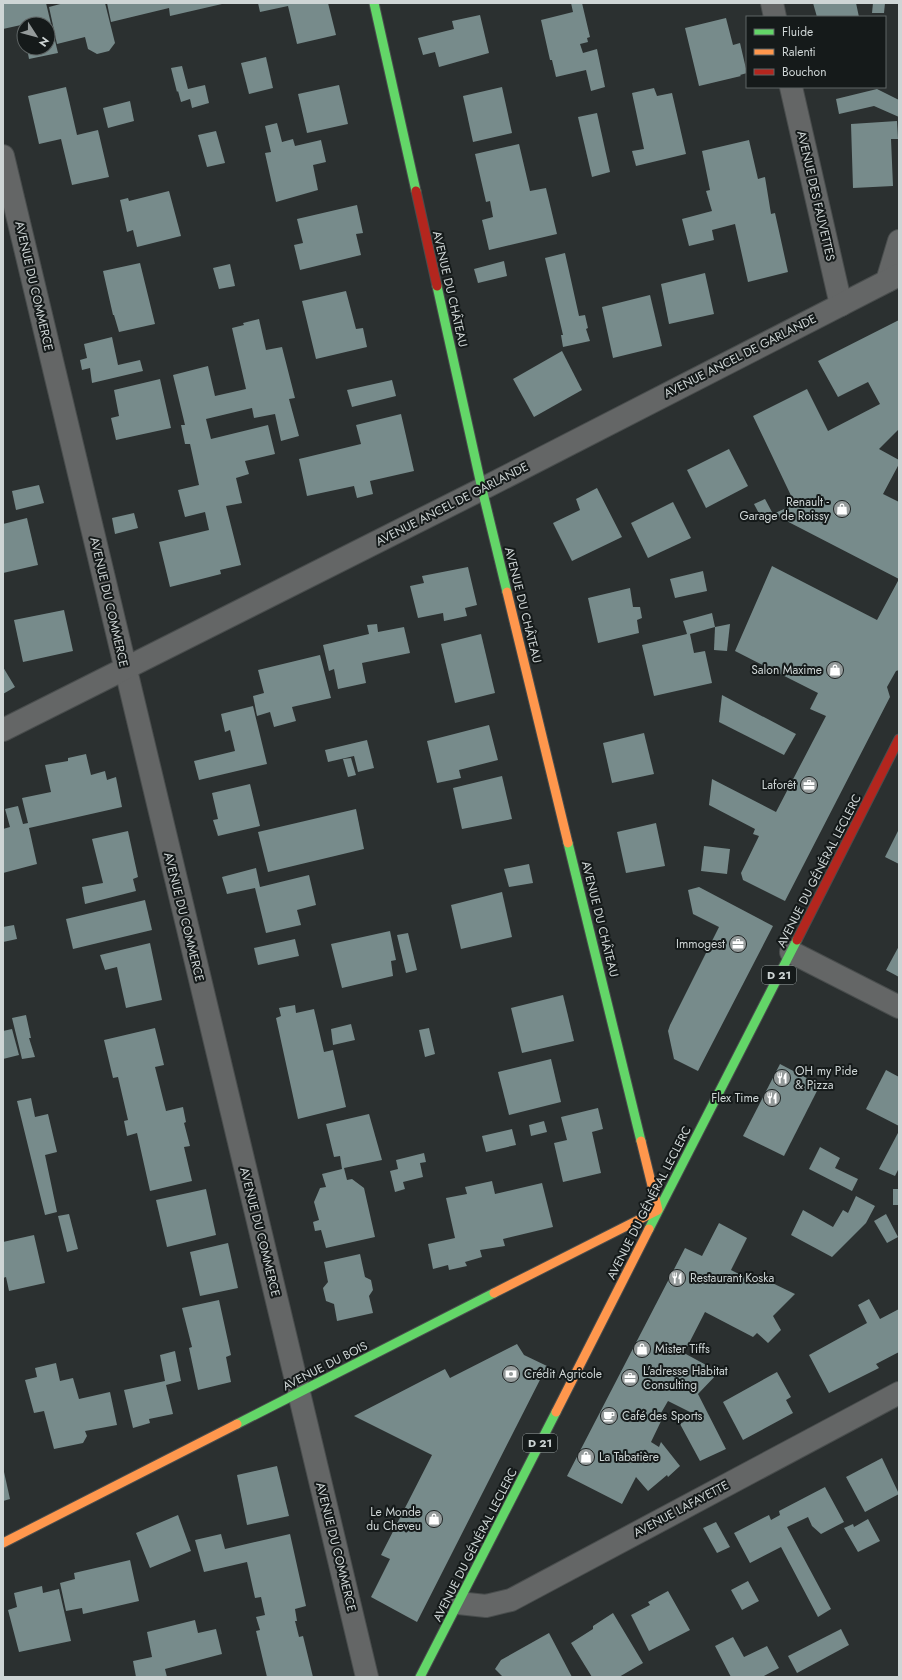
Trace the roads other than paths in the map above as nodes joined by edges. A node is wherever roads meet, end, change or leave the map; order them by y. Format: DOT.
graph roads {
  1 [pos="374,3"];
  2 [pos="772,3"];
  3 [pos="776,16"];
  4 [pos="791,88"];
  5 [pos="3,156"];
  6 [pos="899,241"];
  7 [pos="893,278"];
  8 [pos="841,305"];
  9 [pos="482,489"];
  10 [pos="125,669"];
  11 [pos="3,730"];
  12 [pos="899,739"];
  13 [pos="791,952"];
  14 [pos="899,1007"];
  15 [pos="658,1210"];
  16 [pos="299,1393"];
  17 [pos="899,1393"];
  18 [pos="3,1542"];
  19 [pos="458,1603"];
  20 [pos="367,1677"];
  21 [pos="420,1677"];
  1 -- 9 [label="street, AVENUE DU CHÂTEAU"];
  2 -- 3 [label="street"];
  4 -- 8 [label="street, AVENUE DES FAUVETTES"];
  5 -- 10 [label="street, AVENUE DU COMMERCE"];
  6 -- 7 [label="street"];
  7 -- 8 [label="street, AVENUE ANCEL DE GARLANDE"];
  8 -- 9 [label="street, AVENUE ANCEL DE GARLANDE"];
  9 -- 10 [label="street, AVENUE ANCEL DE GARLANDE"];
  9 -- 15 [label="street, AVENUE DU CHÂTEAU"];
  10 -- 11 [label="street, AVENUE ANCEL DE GARLANDE"];
  10 -- 16 [label="street, AVENUE DU COMMERCE"];
  12 -- 13 [label="street, AVENUE DU GÉNÉRAL LECLERC / D 21"];
  13 -- 14 [label="street"];
  13 -- 15 [label="street, AVENUE DU GÉNÉRAL LECLERC / D 21"];
  15 -- 16 [label="street, AVENUE DU BOIS"];
  15 -- 19 [label="street, AVENUE DU GÉNÉRAL LECLERC / D 21"];
  16 -- 18 [label="street, AVENUE DU BOIS"];
  16 -- 20 [label="street, AVENUE DU COMMERCE"];
  17 -- 19 [label="street, AVENUE LAFAYETTE"];
  19 -- 21 [label="street, AVENUE DU GÉNÉRAL LECLERC / D 21"];
}
